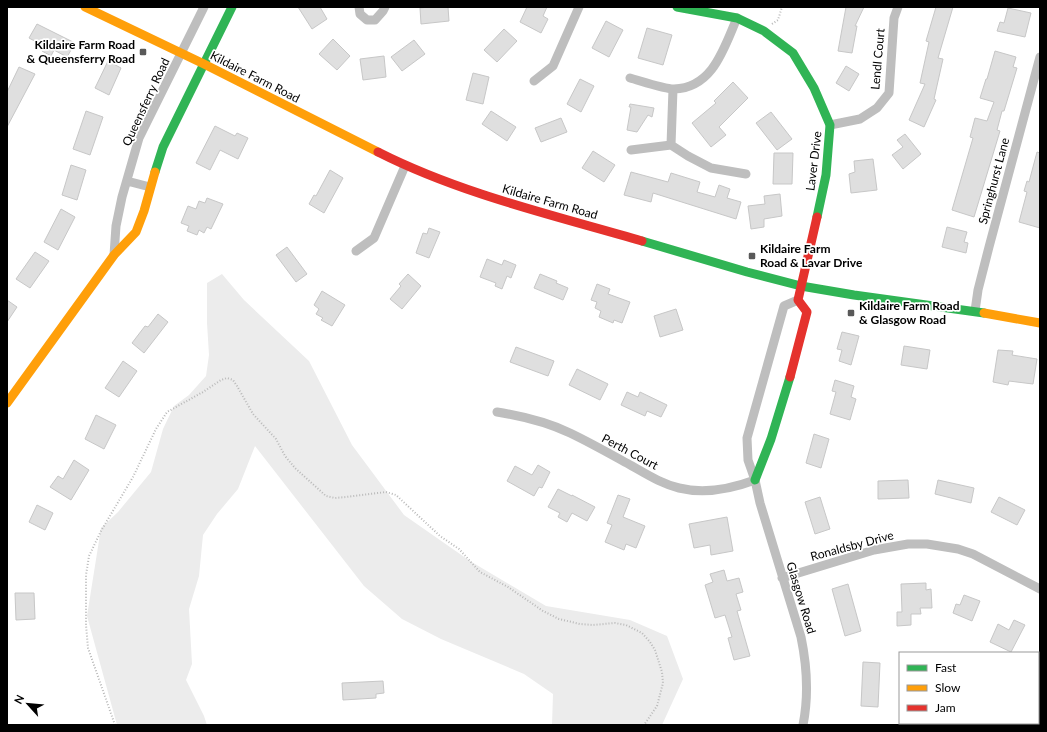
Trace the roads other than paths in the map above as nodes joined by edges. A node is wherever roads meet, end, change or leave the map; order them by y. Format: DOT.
graph roads {
  1 [pos="85,7"];
  2 [pos="204,7"];
  3 [pos="232,7"];
  4 [pos="359,7"];
  5 [pos="385,7"];
  6 [pos="579,7"];
  7 [pos="677,7"];
  8 [pos="898,7"];
  9 [pos="737,18"];
  10 [pos="181,54"];
  11 [pos="1040,57"];
  12 [pos="204,64"];
  13 [pos="630,78"];
  14 [pos="534,81"];
  15 [pos="673,89"];
  16 [pos="830,126"];
  17 [pos="671,144"];
  18 [pos="631,150"];
  19 [pos="405,166"];
  20 [pos="746,174"];
  21 [pos="127,180"];
  22 [pos="150,187"];
  23 [pos="356,251"];
  24 [pos="114,255"];
  25 [pos="801,286"];
  26 [pos="798,300"];
  27 [pos="975,311"];
  28 [pos="1040,323"];
  29 [pos="7,403"];
  30 [pos="497,412"];
  31 [pos="755,480"];
  32 [pos="782,578"];
  33 [pos="1040,589"];
  34 [pos="803,725"];
  1 -- 10 [label="street, Kildaire Farm Road"];
  2 -- 10 [label="street, Queensferry Road"];
  3 -- 12 [label="street"];
  4 -- 5 [label="street"];
  6 -- 14 [label="street"];
  7 -- 9 [label="street, Laver Drive"];
  8 -- 16 [label="street, Lendl Court"];
  9 -- 15 [label="street"];
  9 -- 16 [label="street, Laver Drive"];
  10 -- 12 [label="street, Kildaire Farm Road"];
  10 -- 21 [label="street, Queensferry Road"];
  11 -- 27 [label="street, Springhurst Lane"];
  12 -- 19 [label="street, Kildaire Farm Road"];
  12 -- 22 [label="street"];
  13 -- 15 [label="street"];
  15 -- 17 [label="street"];
  16 -- 25 [label="street, Laver Drive"];
  17 -- 18 [label="street"];
  17 -- 20 [label="street"];
  19 -- 23 [label="street"];
  19 -- 25 [label="street, Kildaire Farm Road"];
  21 -- 22 [label="street"];
  21 -- 24 [label="street, Queensferry Road"];
  22 -- 24 [label="street"];
  24 -- 29 [label="street"];
  25 -- 26 [label="street"];
  25 -- 27 [label="street, Kildaire Farm Road"];
  26 -- 31 [label="street"];
  26 -- 31 [label="street, Glasgow Road"];
  27 -- 28 [label="street, Kildaire Farm Road"];
  30 -- 31 [label="street, Perth Court"];
  31 -- 32 [label="street, Glasgow Road"];
  32 -- 33 [label="street, Ronaldsby Drive"];
  32 -- 34 [label="street, Glasgow Road"];
}
